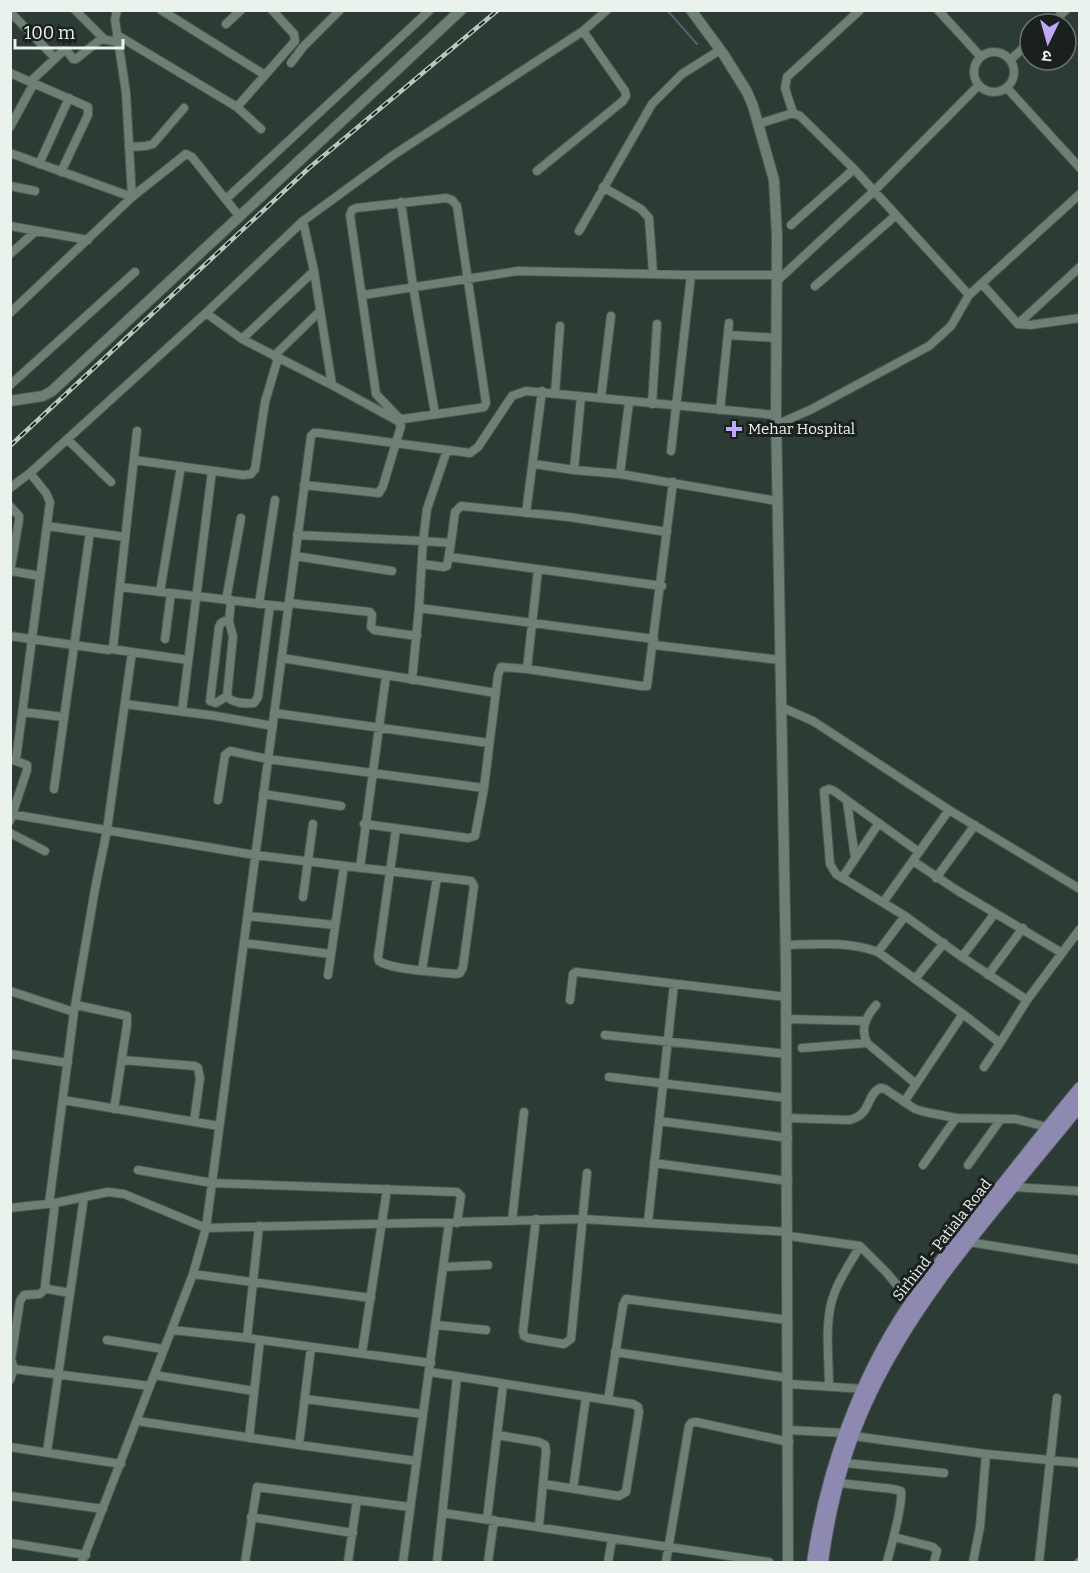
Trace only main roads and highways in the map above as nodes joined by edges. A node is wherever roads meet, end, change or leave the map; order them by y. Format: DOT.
graph roads {
  1 [pos="1080,1088"];
  2 [pos="1080,1105"];
  3 [pos="914,1306"];
  4 [pos="849,1435"];
  5 [pos="813,1563"];
  6 [pos="822,1563"];
  1 -- 3 [label="main road, Sirhind - Patiala Road"];
  2 -- 3 [label="main road"];
  3 -- 4 [label="main road"];
  3 -- 4 [label="main road, Sirhind - Patiala Road"];
  4 -- 5 [label="main road, Sirhind - Patiala Road"];
  4 -- 6 [label="main road"];
}
